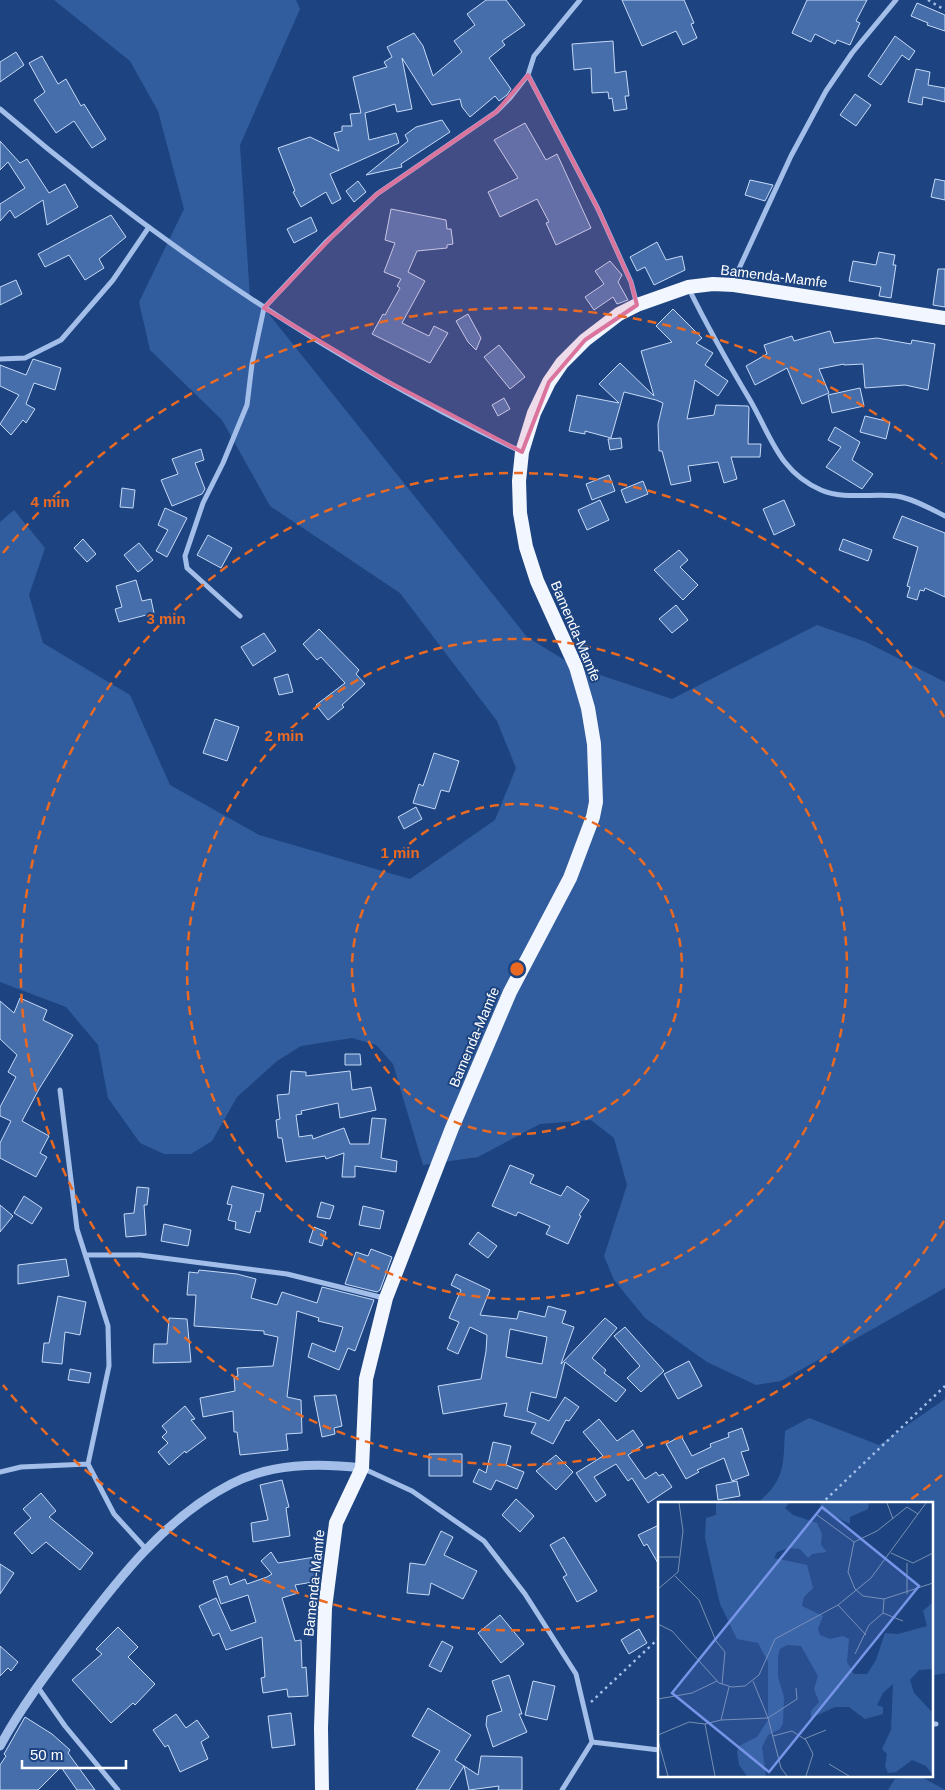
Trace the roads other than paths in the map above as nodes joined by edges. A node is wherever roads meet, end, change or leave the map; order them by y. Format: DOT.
graph roads {
  1 [pos="580,0"];
  2 [pos="896,0"];
  3 [pos="528,75"];
  4 [pos="0,109"];
  5 [pos="149,227"];
  6 [pos="734,285"];
  7 [pos="688,287"];
  8 [pos="637,305"];
  9 [pos="264,308"];
  10 [pos="945,318"];
  11 [pos="0,359"];
  12 [pos="522,452"];
  13 [pos="945,516"];
  14 [pos="240,616"];
  15 [pos="60,1090"];
  16 [pos="86,1255"];
  17 [pos="386,1298"];
  18 [pos="88,1464"];
  19 [pos="362,1468"];
  20 [pos="0,1472"];
  21 [pos="145,1548"];
  22 [pos="37,1686"];
  23 [pos="592,1742"];
  24 [pos="0,1746"];
  25 [pos="658,1750"];
  26 [pos="118,1790"];
  27 [pos="322,1790"];
  28 [pos="562,1790"];
  1 -- 3 [label="street"];
  2 -- 6 [label="street"];
  3 -- 8 [label="street"];
  3 -- 9 [label="street"];
  4 -- 5 [label="street"];
  5 -- 9 [label="street"];
  5 -- 11 [label="street"];
  6 -- 7 [label="highway, Bamenda-Mamfe"];
  6 -- 10 [label="highway, Bamenda-Mamfe"];
  7 -- 8 [label="highway, Bamenda-Mamfe"];
  7 -- 13 [label="street"];
  8 -- 12 [label="highway, Bamenda-Mamfe"];
  9 -- 12 [label="street"];
  9 -- 14 [label="street"];
  12 -- 17 [label="highway, Bamenda-Mamfe"];
  15 -- 16 [label="street"];
  16 -- 17 [label="street"];
  16 -- 18 [label="street"];
  17 -- 19 [label="highway, Bamenda-Mamfe"];
  18 -- 20 [label="street"];
  18 -- 21 [label="street"];
  19 -- 21 [label="street"];
  19 -- 23 [label="street"];
  19 -- 27 [label="highway, Bamenda-Mamfe"];
  21 -- 22 [label="street"];
  22 -- 24 [label="street"];
  22 -- 26 [label="street"];
  23 -- 25 [label="street"];
  23 -- 28 [label="street"];
}
